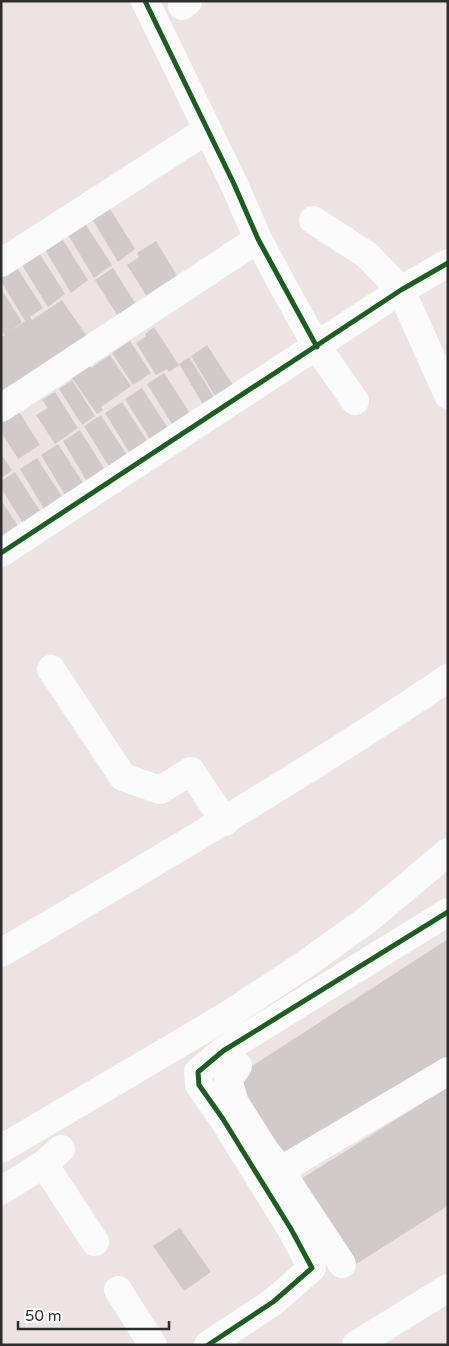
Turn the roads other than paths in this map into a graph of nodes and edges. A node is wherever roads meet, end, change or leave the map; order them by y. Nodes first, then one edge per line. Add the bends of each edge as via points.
1 (145, 1) edge
2 (207, 130) junction
3 (313, 220) dead end
4 (258, 239) junction
5 (1, 263) edge
6 (448, 263) edge
7 (401, 290) junction
8 (317, 346) junction
9 (448, 395) edge
10 (355, 401) dead end
11 (1, 408) edge
12 (1, 553) edge
13 (51, 669) dead end
14 (448, 678) edge
15 (225, 822) junction
16 (448, 852) edge
17 (448, 912) edge
18 (1, 953) edge
19 (238, 1066) dead end
20 (448, 1071) edge
21 (1, 1149) edge
22 (281, 1170) junction
23 (1, 1191) edge
24 (95, 1242) dead end
25 (342, 1264) dead end
26 (448, 1288) edge
27 (118, 1290) dead end
28 (153, 1345) edge
29 (208, 1345) edge
30 (356, 1345) edge

1 - 2 street
2 - 4 street
2 - 5 street
3 - 7 street via 367,255
4 - 8 street
4 - 11 street
6 - 7 street
7 - 8 street
7 - 9 street
8 - 10 street
8 - 12 street
13 - 15 street via 122,778 160,790 192,771
14 - 15 street
15 - 18 street
16 - 21 street via 367,920 304,965 228,1015
17 - 29 street via 223,1051 198,1072 199,1084 286,1220 312,1268 273,1302
19 - 22 street via 228,1080 235,1103
20 - 22 street
22 - 25 street
23 - 24 street via 53,1157
26 - 30 street
27 - 28 street

